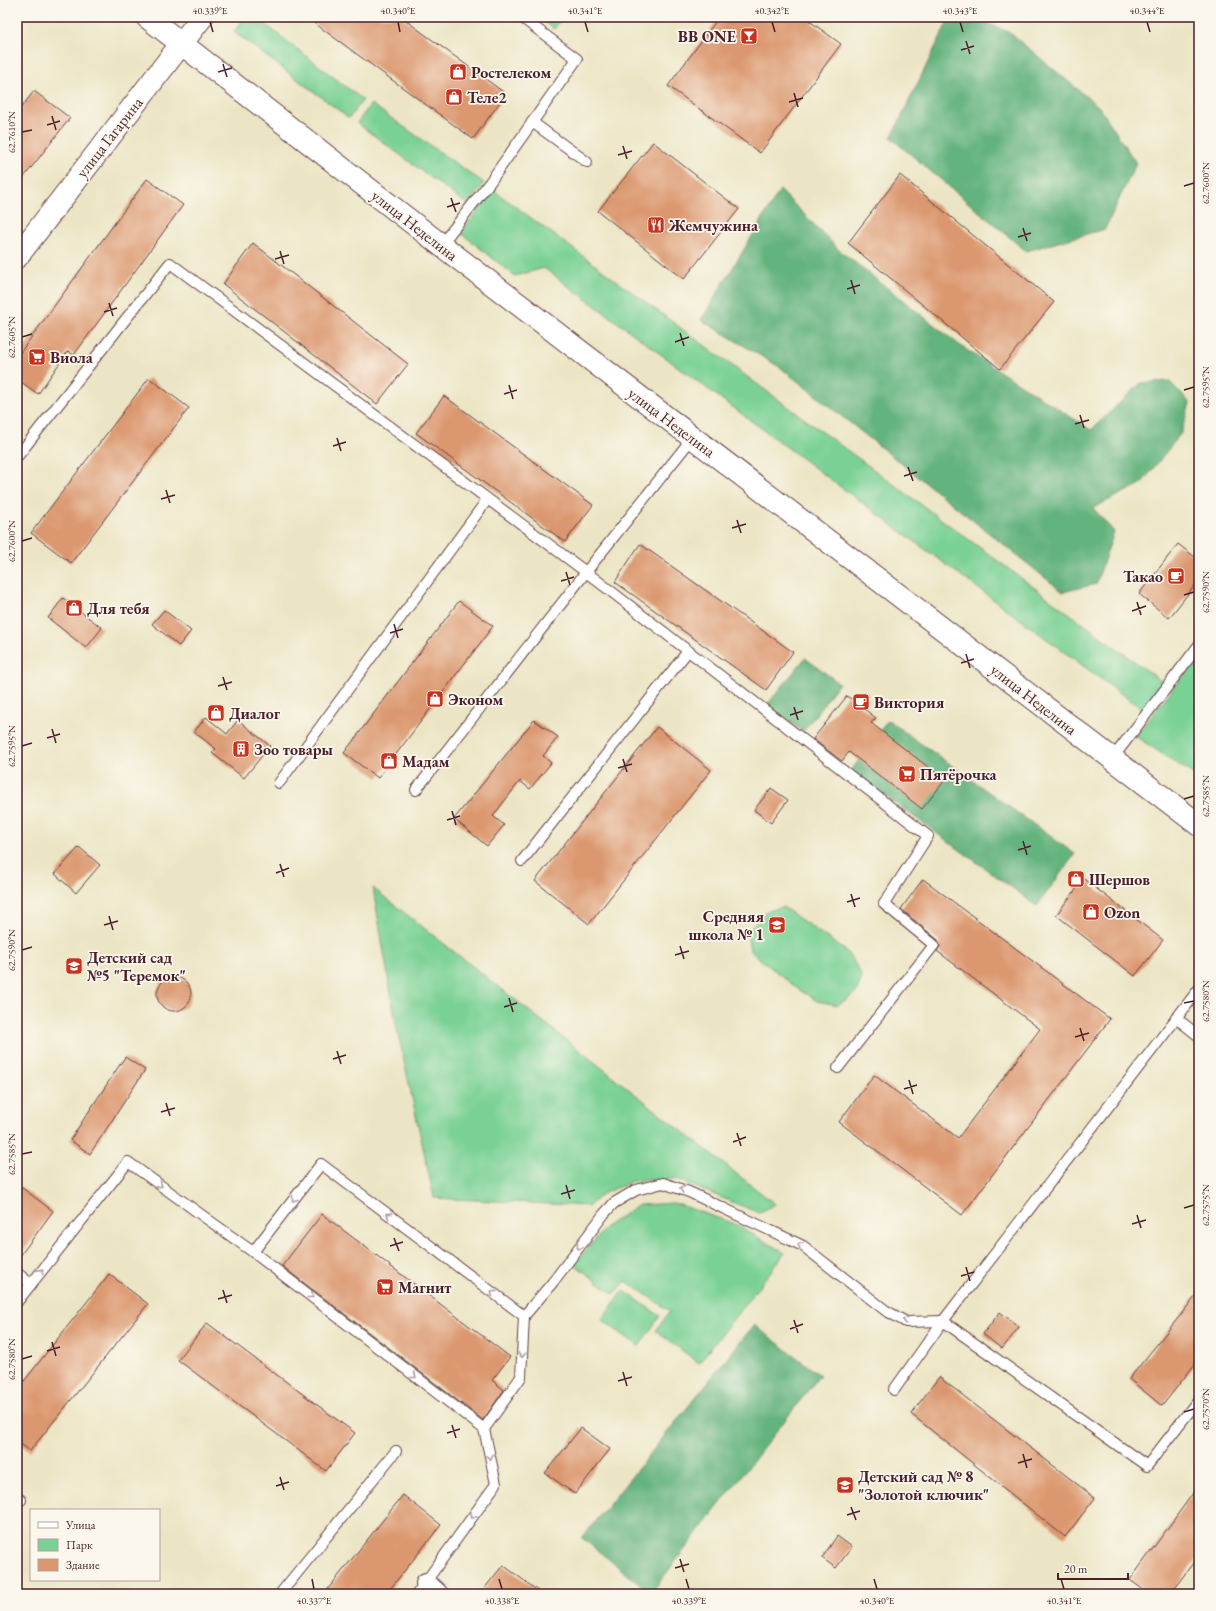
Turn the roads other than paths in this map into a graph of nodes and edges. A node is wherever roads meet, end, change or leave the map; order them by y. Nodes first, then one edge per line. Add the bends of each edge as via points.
1 (148, 17) edge
2 (202, 17) edge
3 (521, 17) edge
4 (181, 44) junction
5 (532, 122) junction
6 (587, 162) dead end
7 (441, 245) junction
8 (17, 257) edge
9 (693, 437) junction
10 (17, 440) edge
11 (26, 446) junction
12 (17, 457) edge
13 (487, 500) junction
14 (586, 572) junction
15 (1199, 645) edge
16 (688, 651) junction
17 (1112, 759) junction
18 (278, 782) dead end
19 (416, 790) dead end
20 (1199, 824) edge
21 (522, 860) dead end
22 (1199, 989) edge
23 (1176, 1018) junction
24 (1199, 1036) edge
25 (838, 1068) dead end
26 (253, 1252) junction
27 (17, 1273) edge
28 (32, 1284) junction
29 (17, 1302) edge
30 (524, 1316) junction
31 (944, 1321) junction
32 (894, 1390) dead end
33 (1199, 1399) edge
34 (484, 1429) junction
35 (396, 1450) dead end
36 (427, 1590) edge
37 (280, 1594) edge

1 - 4 street, улица Неделина
2 - 4 street, улица Гагарина
3 - 5 lane via 577,59
4 - 7 street, улица Неделина
4 - 8 street, улица Гагарина
5 - 6 lane
5 - 7 lane
7 - 9 street, улица Неделина
9 - 14 lane
9 - 17 street, улица Неделина
10 - 11 lane
11 - 12 lane
11 - 13 lane via 170,263
13 - 14 lane
13 - 18 lane
14 - 16 lane
14 - 19 lane
15 - 17 lane
16 - 21 lane
16 - 25 lane via 928,836 884,904 934,945
17 - 20 street, улица Неделина
22 - 23 lane
23 - 24 lane
23 - 31 lane
28 -> 26 lane via 128,1162
30 -> 26 lane via 321,1164
26 -> 34 lane
27 - 28 lane
28 - 29 lane
31 -> 30 lane via 906,1322 885,1310 803,1246 689,1192 663,1183 636,1190 614,1203
30 -> 34 lane via 521,1377
31 - 32 lane
31 - 33 lane via 1147,1466
34 -> 36 lane via 496,1484
35 - 37 lane

